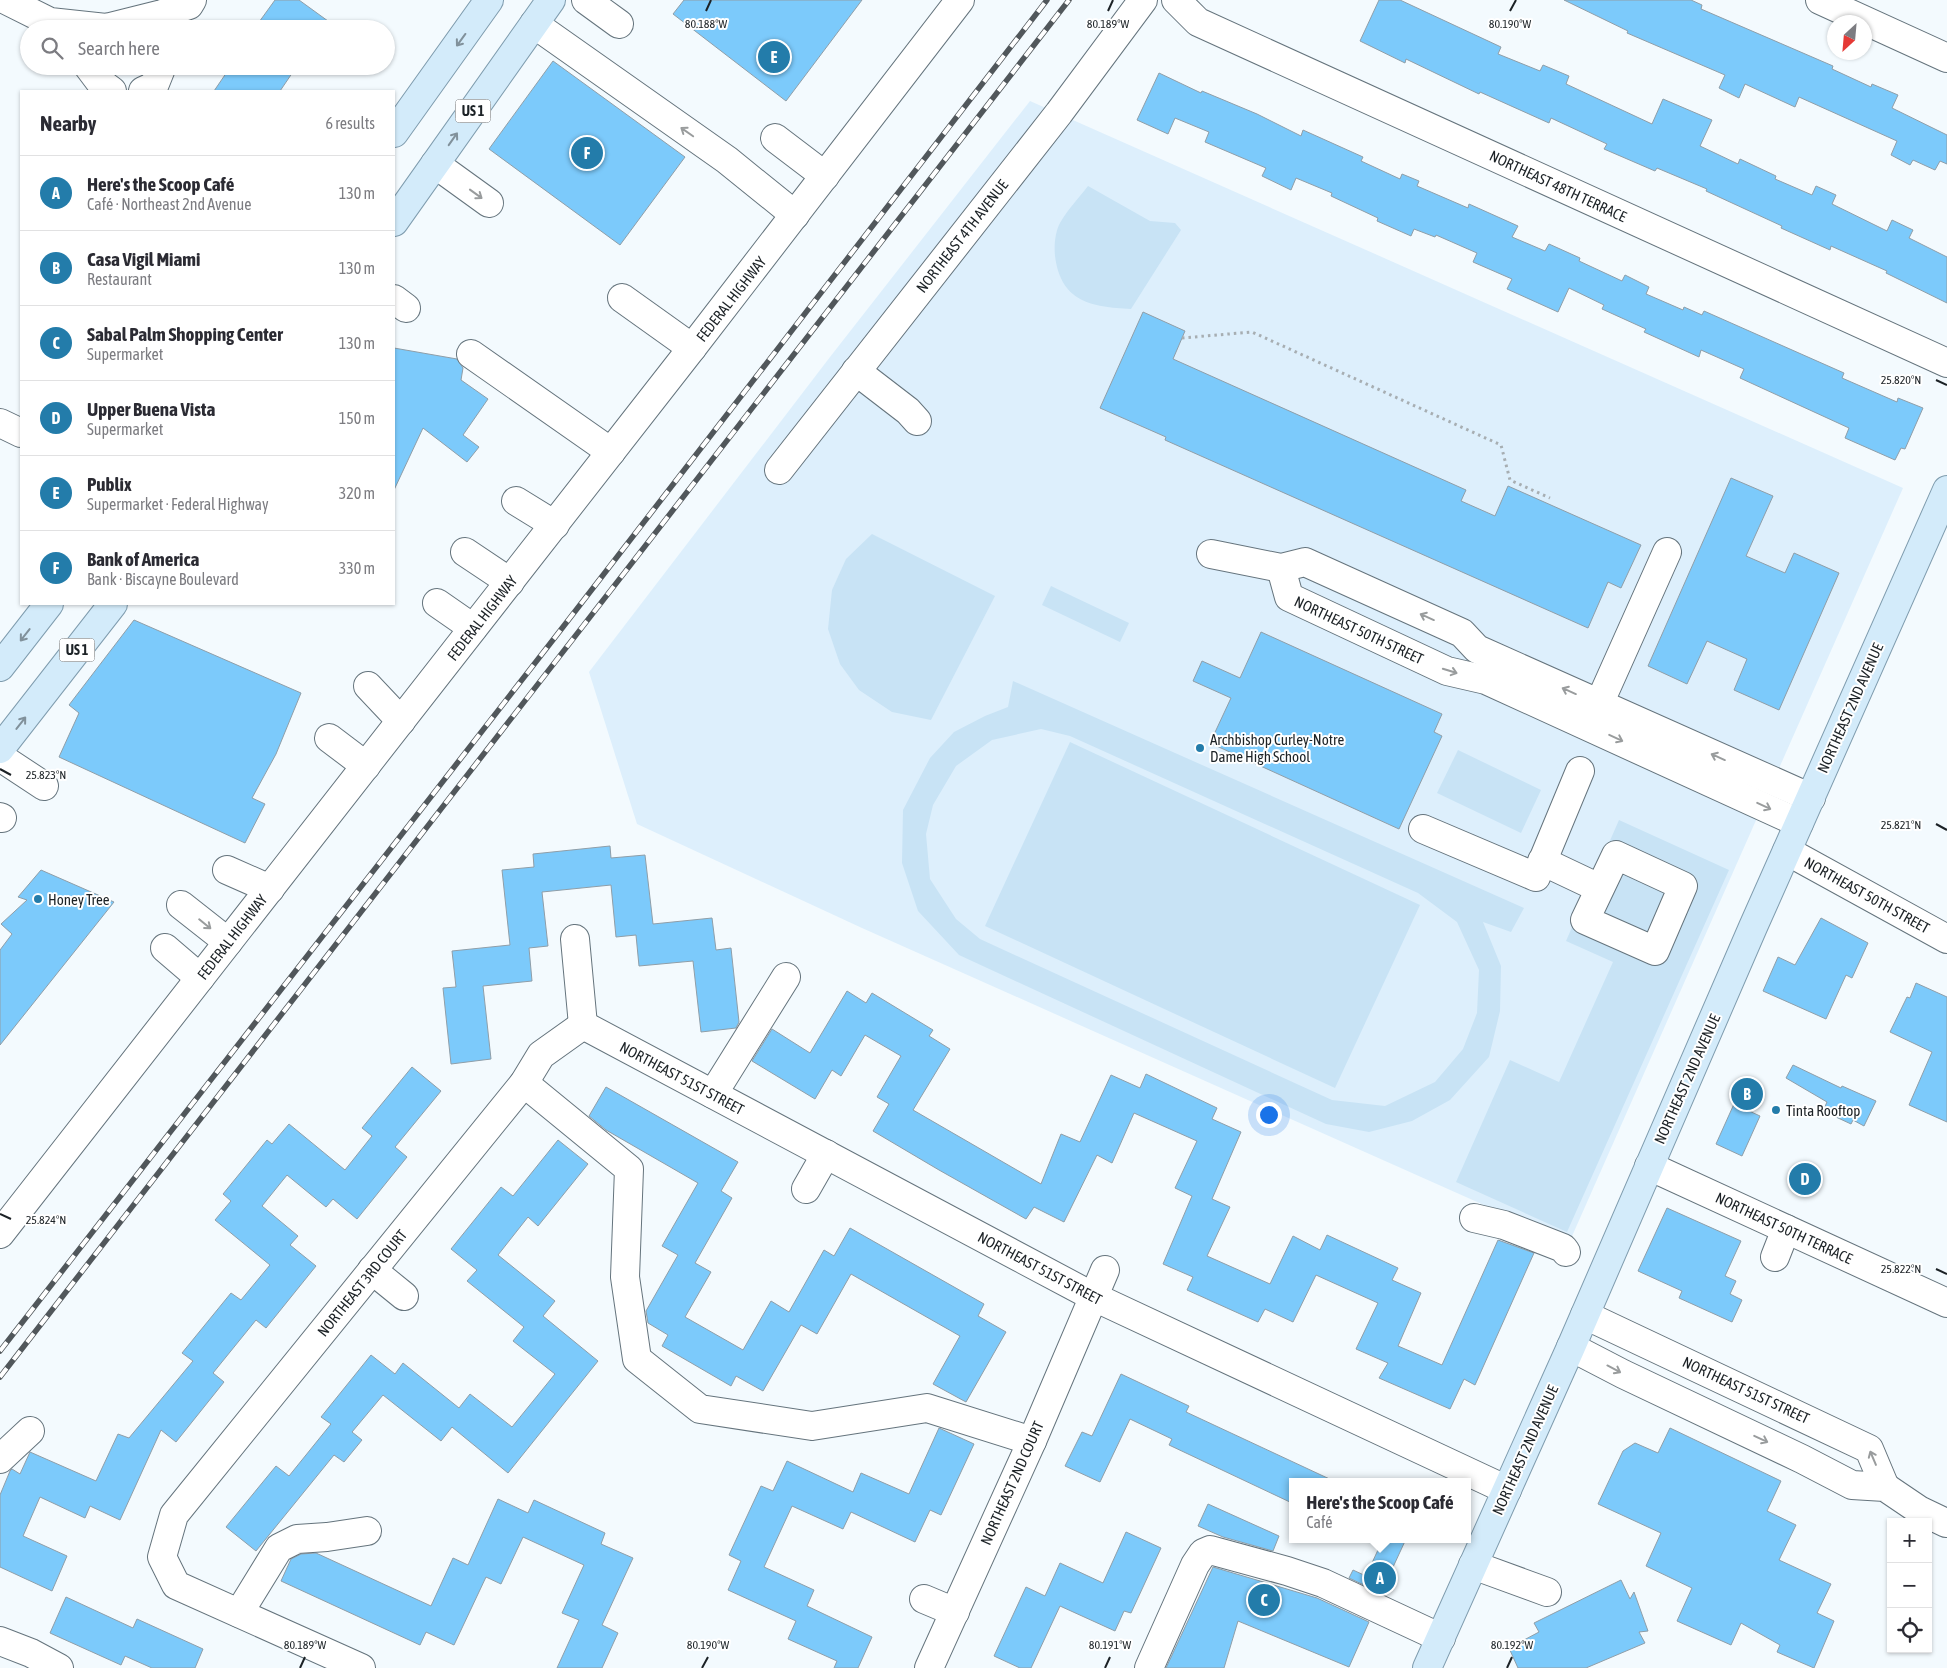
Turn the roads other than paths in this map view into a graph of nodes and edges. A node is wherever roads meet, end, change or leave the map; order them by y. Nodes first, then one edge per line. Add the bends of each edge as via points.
1 (6, 0) edge
2 (489, 0) edge
3 (551, 0) edge
4 (586, 0) edge
5 (960, 0) edge
6 (1143, 0) edge
7 (1176, 0) edge
8 (1820, 0) edge
9 (186, 11) edge
10 (44, 20) edge
11 (141, 20) edge
12 (534, 24) junction
13 (619, 24) dead end
14 (1947, 58) edge
15 (95, 75) edge
16 (158, 75) edge
17 (111, 90) edge
18 (146, 90) edge
19 (395, 132) edge
20 (775, 138) dead end
21 (435, 164) junction
22 (825, 176) junction
23 (490, 203) dead end
24 (795, 215) junction
25 (395, 221) edge
26 (622, 298) dead end
27 (692, 348) junction
28 (472, 354) dead end
29 (1947, 364) edge
30 (856, 371) junction
31 (0, 412) edge
32 (20, 421) edge
33 (916, 421) dead end
34 (0, 423) edge
35 (20, 433) edge
36 (611, 452) junction
37 (779, 470) dead end
38 (516, 500) dead end
39 (1944, 507) edge
40 (555, 524) junction
41 (465, 552) dead end
42 (1667, 552) dead end
43 (1211, 554) dead end
44 (1281, 568) junction
45 (510, 582) junction
46 (437, 603) dead end
47 (48, 605) edge
48 (112, 605) edge
49 (473, 628) junction
50 (0, 667) edge
51 (368, 686) dead end
52 (1594, 715) junction
53 (401, 721) junction
54 (329, 738) dead end
55 (0, 749) edge
56 (0, 757) edge
57 (366, 766) junction
58 (1580, 772) dead end
59 (44, 786) dead end
60 (1811, 798) junction
61 (1799, 823) junction
62 (1423, 829) dead end
63 (1787, 851) junction
64 (1542, 861) junction
65 (227, 870) dead end
66 (1599, 888) dead end
67 (270, 889) junction
68 (182, 905) dead end
69 (575, 939) dead end
70 (1947, 939) edge
71 (228, 942) junction
72 (165, 948) dead end
73 (786, 977) dead end
74 (200, 978) junction
75 (583, 1025) junction
76 (524, 1083) junction
77 (713, 1094) junction
78 (826, 1154) junction
79 (1649, 1166) junction
80 (806, 1189) dead end
81 (1474, 1218) dead end
82 (1786, 1229) junction
83 (0, 1234) edge
84 (1566, 1252) dead end
85 (1775, 1257) dead end
86 (372, 1270) junction
87 (1105, 1270) dead end
88 (404, 1296) dead end
89 (1092, 1296) junction
90 (1947, 1304) edge
91 (1585, 1315) junction
92 (1571, 1346) junction
93 (1819, 1424) junction
94 (30, 1431) dead end
95 (1032, 1441) junction
96 (0, 1459) edge
97 (1802, 1459) junction
98 (1885, 1487) junction
99 (1507, 1490) junction
100 (1946, 1523) edge
101 (367, 1531) dead end
102 (1473, 1565) junction
103 (1548, 1592) dead end
104 (924, 1598) dead end
105 (954, 1612) junction
106 (238, 1613) junction
107 (1441, 1638) junction
108 (0, 1641) edge
109 (59, 1668) edge
110 (361, 1668) edge
111 (929, 1668) edge
112 (1149, 1668) edge
113 (1428, 1668) edge

1 - 10 street
2 -> 19 main road
3 - 12 main road, US 1
4 - 13 street
5 - 22 street, FEDERAL HIGHWAY
6 - 30 street, NORTHEAST 4TH AVENUE via 1059,113
7 - 29 street, NORTHEAST 48TH TERRACE via 1198,22
8 - 14 street
9 - 11 street
21 -> 12 main road, US 1
24 -> 12 street via 727,160
15 - 17 street
16 - 18 street via 154,86
20 - 22 street
21 -> 23 street
21 - 25 main road, US 1
22 - 24 street, FEDERAL HIGHWAY
24 - 27 street, FEDERAL HIGHWAY
26 - 27 street
27 - 36 street, FEDERAL HIGHWAY
28 - 36 street
30 - 33 street via 908,411
30 - 37 street, NORTHEAST 4TH AVENUE
31 - 32 street
34 - 35 street
36 - 40 street, FEDERAL HIGHWAY
38 - 40 street
39 - 60 main road, NORTHEAST 2ND AVENUE
40 - 45 street, FEDERAL HIGHWAY
41 - 45 street
42 - 52 street
43 - 44 street
52 -> 44 street, NORTHEAST 50TH STREET via 1477,649 1462,632 1305,562
44 -> 52 street, NORTHEAST 50TH STREET via 1289,596 1447,671 1486,680
45 - 49 street, FEDERAL HIGHWAY
46 - 49 street
47 -> 50 main road
55 -> 48 main road, US 1
49 - 53 street, FEDERAL HIGHWAY
51 - 53 street
60 -> 52 street, NORTHEAST 50TH STREET
52 -> 61 street, NORTHEAST 50TH STREET
53 - 57 street, FEDERAL HIGHWAY
54 - 57 street
56 - 59 street
57 - 67 street, FEDERAL HIGHWAY
58 - 64 street
60 - 61 main road, NORTHEAST 2ND AVENUE
61 - 63 main road, NORTHEAST 2ND AVENUE
62 - 64 street via 1536,876
63 - 70 street, NORTHEAST 50TH STREET
63 - 79 main road, NORTHEAST 2ND AVENUE
64 - 66 street
65 - 67 street
67 - 71 street, FEDERAL HIGHWAY
68 -> 71 street
69 - 75 street
71 - 74 street, FEDERAL HIGHWAY
72 - 74 street
73 - 77 street
74 - 83 street, FEDERAL HIGHWAY
75 - 76 street, NORTHEAST 3RD COURT via 541,1055
75 - 77 street, NORTHEAST 51ST STREET
76 - 86 street, NORTHEAST 3RD COURT
76 - 95 street via 629,1169 625,1277 638,1358 700,1409 812,1426 927,1408
77 - 78 street, NORTHEAST 51ST STREET
78 - 80 street
78 - 89 street, NORTHEAST 51ST STREET
79 - 82 street, NORTHEAST 50TH TERRACE
79 - 91 main road, NORTHEAST 2ND AVENUE
81 - 84 street via 1504,1225
82 - 85 street
82 - 90 street, NORTHEAST 50TH TERRACE
86 - 88 street
86 - 106 street, NORTHEAST 3RD COURT via 174,1515 162,1557 176,1585
87 - 89 street, NORTHEAST 2ND COURT
89 - 95 street, NORTHEAST 2ND COURT
89 - 99 street, NORTHEAST 51ST STREET
91 - 92 main road, NORTHEAST 2ND AVENUE
91 - 93 street, NORTHEAST 51ST STREET
92 -> 97 street
92 - 99 main road, NORTHEAST 2ND AVENUE
93 - 97 street
98 -> 93 street, NORTHEAST 51ST STREET via 1869,1449
94 - 96 street
95 - 105 street, NORTHEAST 2ND COURT
97 - 98 street via 1852,1485
98 - 100 street via 1919,1510
99 - 102 main road, NORTHEAST 2ND AVENUE
101 - 106 street via 297,1539 279,1548
102 - 103 street
102 - 107 main road, NORTHEAST 2ND AVENUE
104 - 105 street
105 - 111 street, NORTHEAST 2ND COURT
106 - 110 street
107 - 112 street via 1322,1583 1210,1550 1203,1553 1195,1565
107 - 113 main road, NORTHEAST 2ND AVENUE
108 - 109 street

